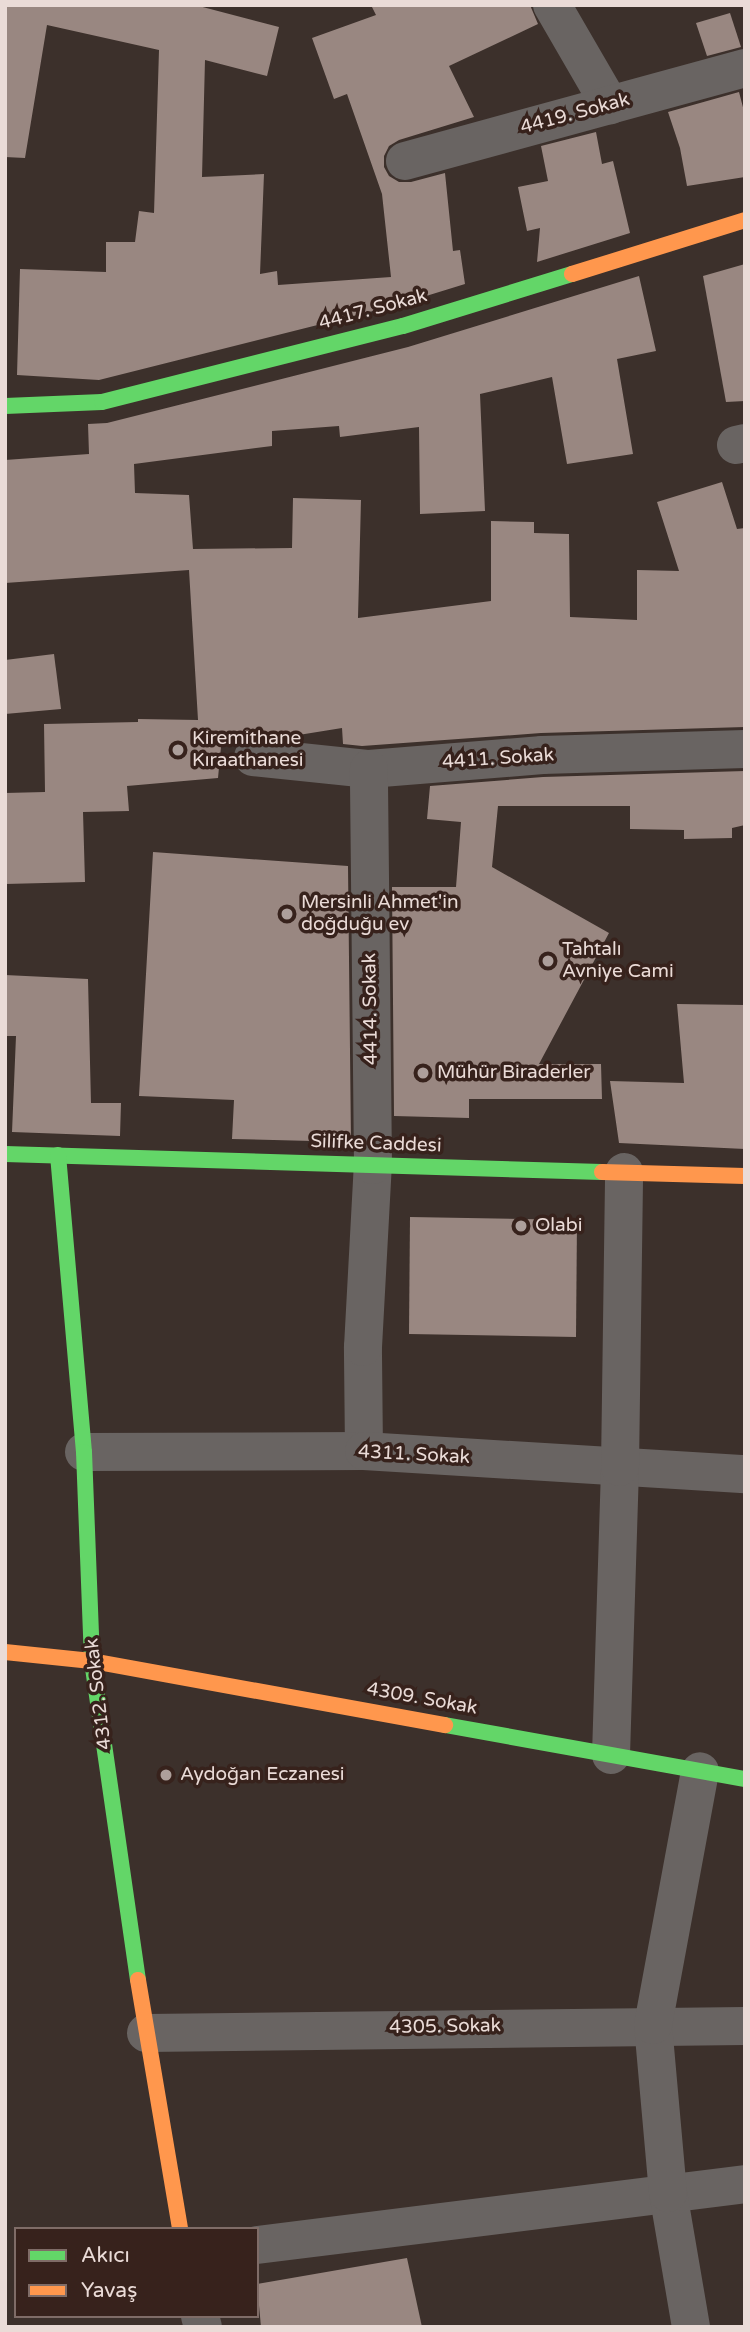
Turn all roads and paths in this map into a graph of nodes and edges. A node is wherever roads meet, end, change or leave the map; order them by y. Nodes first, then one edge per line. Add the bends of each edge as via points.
1 (552, 5) edge
2 (745, 68) edge
3 (610, 105) junction
4 (405, 161) dead end
5 (745, 220) edge
6 (5, 405) edge
7 (745, 749) edge
8 (253, 757) dead end
9 (369, 769) junction
10 (5, 1154) edge
11 (58, 1155) junction
12 (373, 1165) junction
13 (624, 1172) junction
14 (745, 1175) edge
15 (363, 1451) junction
16 (84, 1452) junction
17 (620, 1467) junction
18 (745, 1474) edge
19 (5, 1652) edge
20 (92, 1661) junction
21 (611, 1755) junction
22 (700, 1771) junction
23 (745, 1779) edge
24 (653, 2025) junction
25 (745, 2026) edge
26 (146, 2033) junction
27 (745, 2184) edge
28 (668, 2193) junction
29 (180, 2227) edge
30 (259, 2245) edge
31 (691, 2327) edge

1 - 3 street
2 - 3 street, 4419. Sokak
3 - 4 street, 4419. Sokak
5 - 6 street, 4417. Sokak via 403,326 102,402
7 - 9 street, 4411. Sokak via 542,755
8 - 9 street, 4411. Sokak
9 - 12 street, 4414. Sokak
10 - 11 street, Silifke Caddesi
11 - 12 street, Silifke Caddesi
11 - 16 street, 4312. Sokak
12 - 13 street, Silifke Caddesi
12 - 15 street, 4414. Sokak via 362,1347
13 - 14 street, Silifke Caddesi
13 - 17 street
15 - 16 street, 4311. Sokak
15 - 17 street, 4311. Sokak
16 - 20 street, 4312. Sokak
17 - 18 street, 4311. Sokak
17 - 21 street
19 - 20 street, 4309. Sokak
20 - 21 street, 4309. Sokak
20 - 26 street, 4312. Sokak
21 - 22 street, 4309. Sokak
22 - 23 street, 4309. Sokak
22 - 24 street
24 - 25 street, 4305. Sokak
24 - 26 street, 4305. Sokak
24 - 28 street
26 - 29 street, 4312. Sokak
27 - 28 street
28 - 30 street
28 - 31 street

